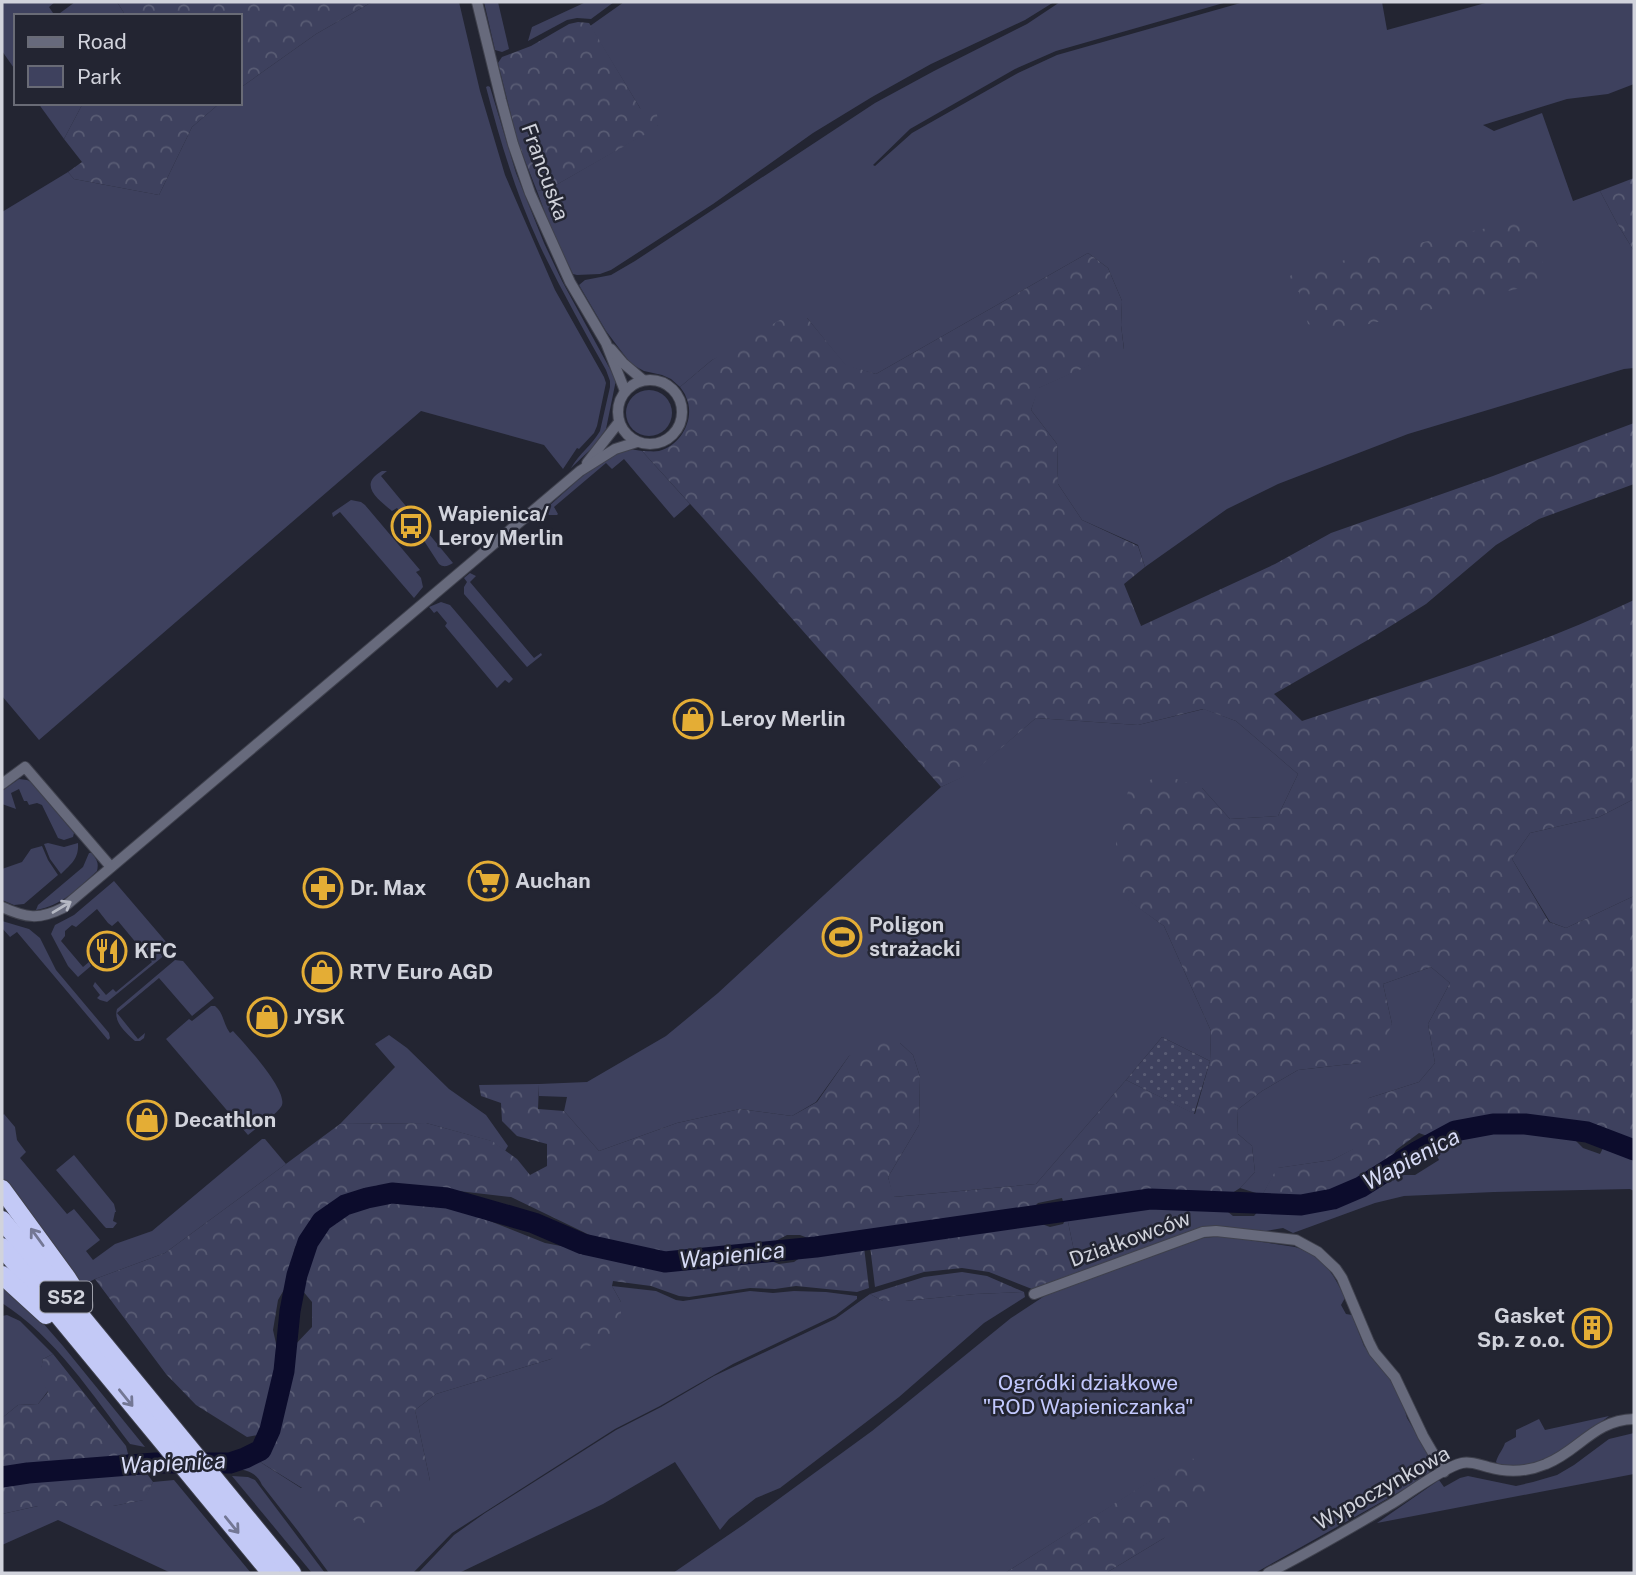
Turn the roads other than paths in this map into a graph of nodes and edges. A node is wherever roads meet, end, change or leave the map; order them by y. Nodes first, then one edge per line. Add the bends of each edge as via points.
1 (477, 2) edge
2 (606, 344) junction
3 (643, 380) junction
4 (625, 391) junction
5 (619, 422) junction
6 (638, 442) junction
7 (580, 471) junction
8 (2, 783) edge
9 (111, 867) junction
10 (2, 907) edge
11 (2, 1189) edge
12 (2, 1220) edge
13 (2, 1247) edge
14 (2, 1275) edge
15 (1034, 1294) dead end
16 (94, 1358) junction
17 (130, 1375) junction
18 (1634, 1419) edge
19 (1444, 1472) junction
20 (271, 1573) edge
21 (292, 1573) edge
22 (1268, 1573) edge

1 - 2 street, Francuska via 530,193 579,299
2 - 3 street, Francuska
2 - 4 street, Francuska
3 - 4 street
3 - 6 street via 673,390 682,410 681,421 668,438 659,443
4 - 5 street
5 - 6 street
5 - 7 street
6 - 7 street via 615,449
7 - 9 street
8 - 9 street via 25,767
10 -> 9 street via 33,917 52,913 75,900
17 -> 11 highway
12 - 17 highway, S52
13 - 16 highway, S52
14 - 16 highway
15 - 19 street, Działkowców via 1203,1232 1296,1240 1318,1252 1342,1278 1374,1352 1395,1377
16 -> 20 highway, S52
17 - 21 highway, S52
18 - 19 street, Wypoczynkowa via 1598,1429 1559,1458 1529,1470 1471,1462
19 - 22 street, Wypoczynkowa

